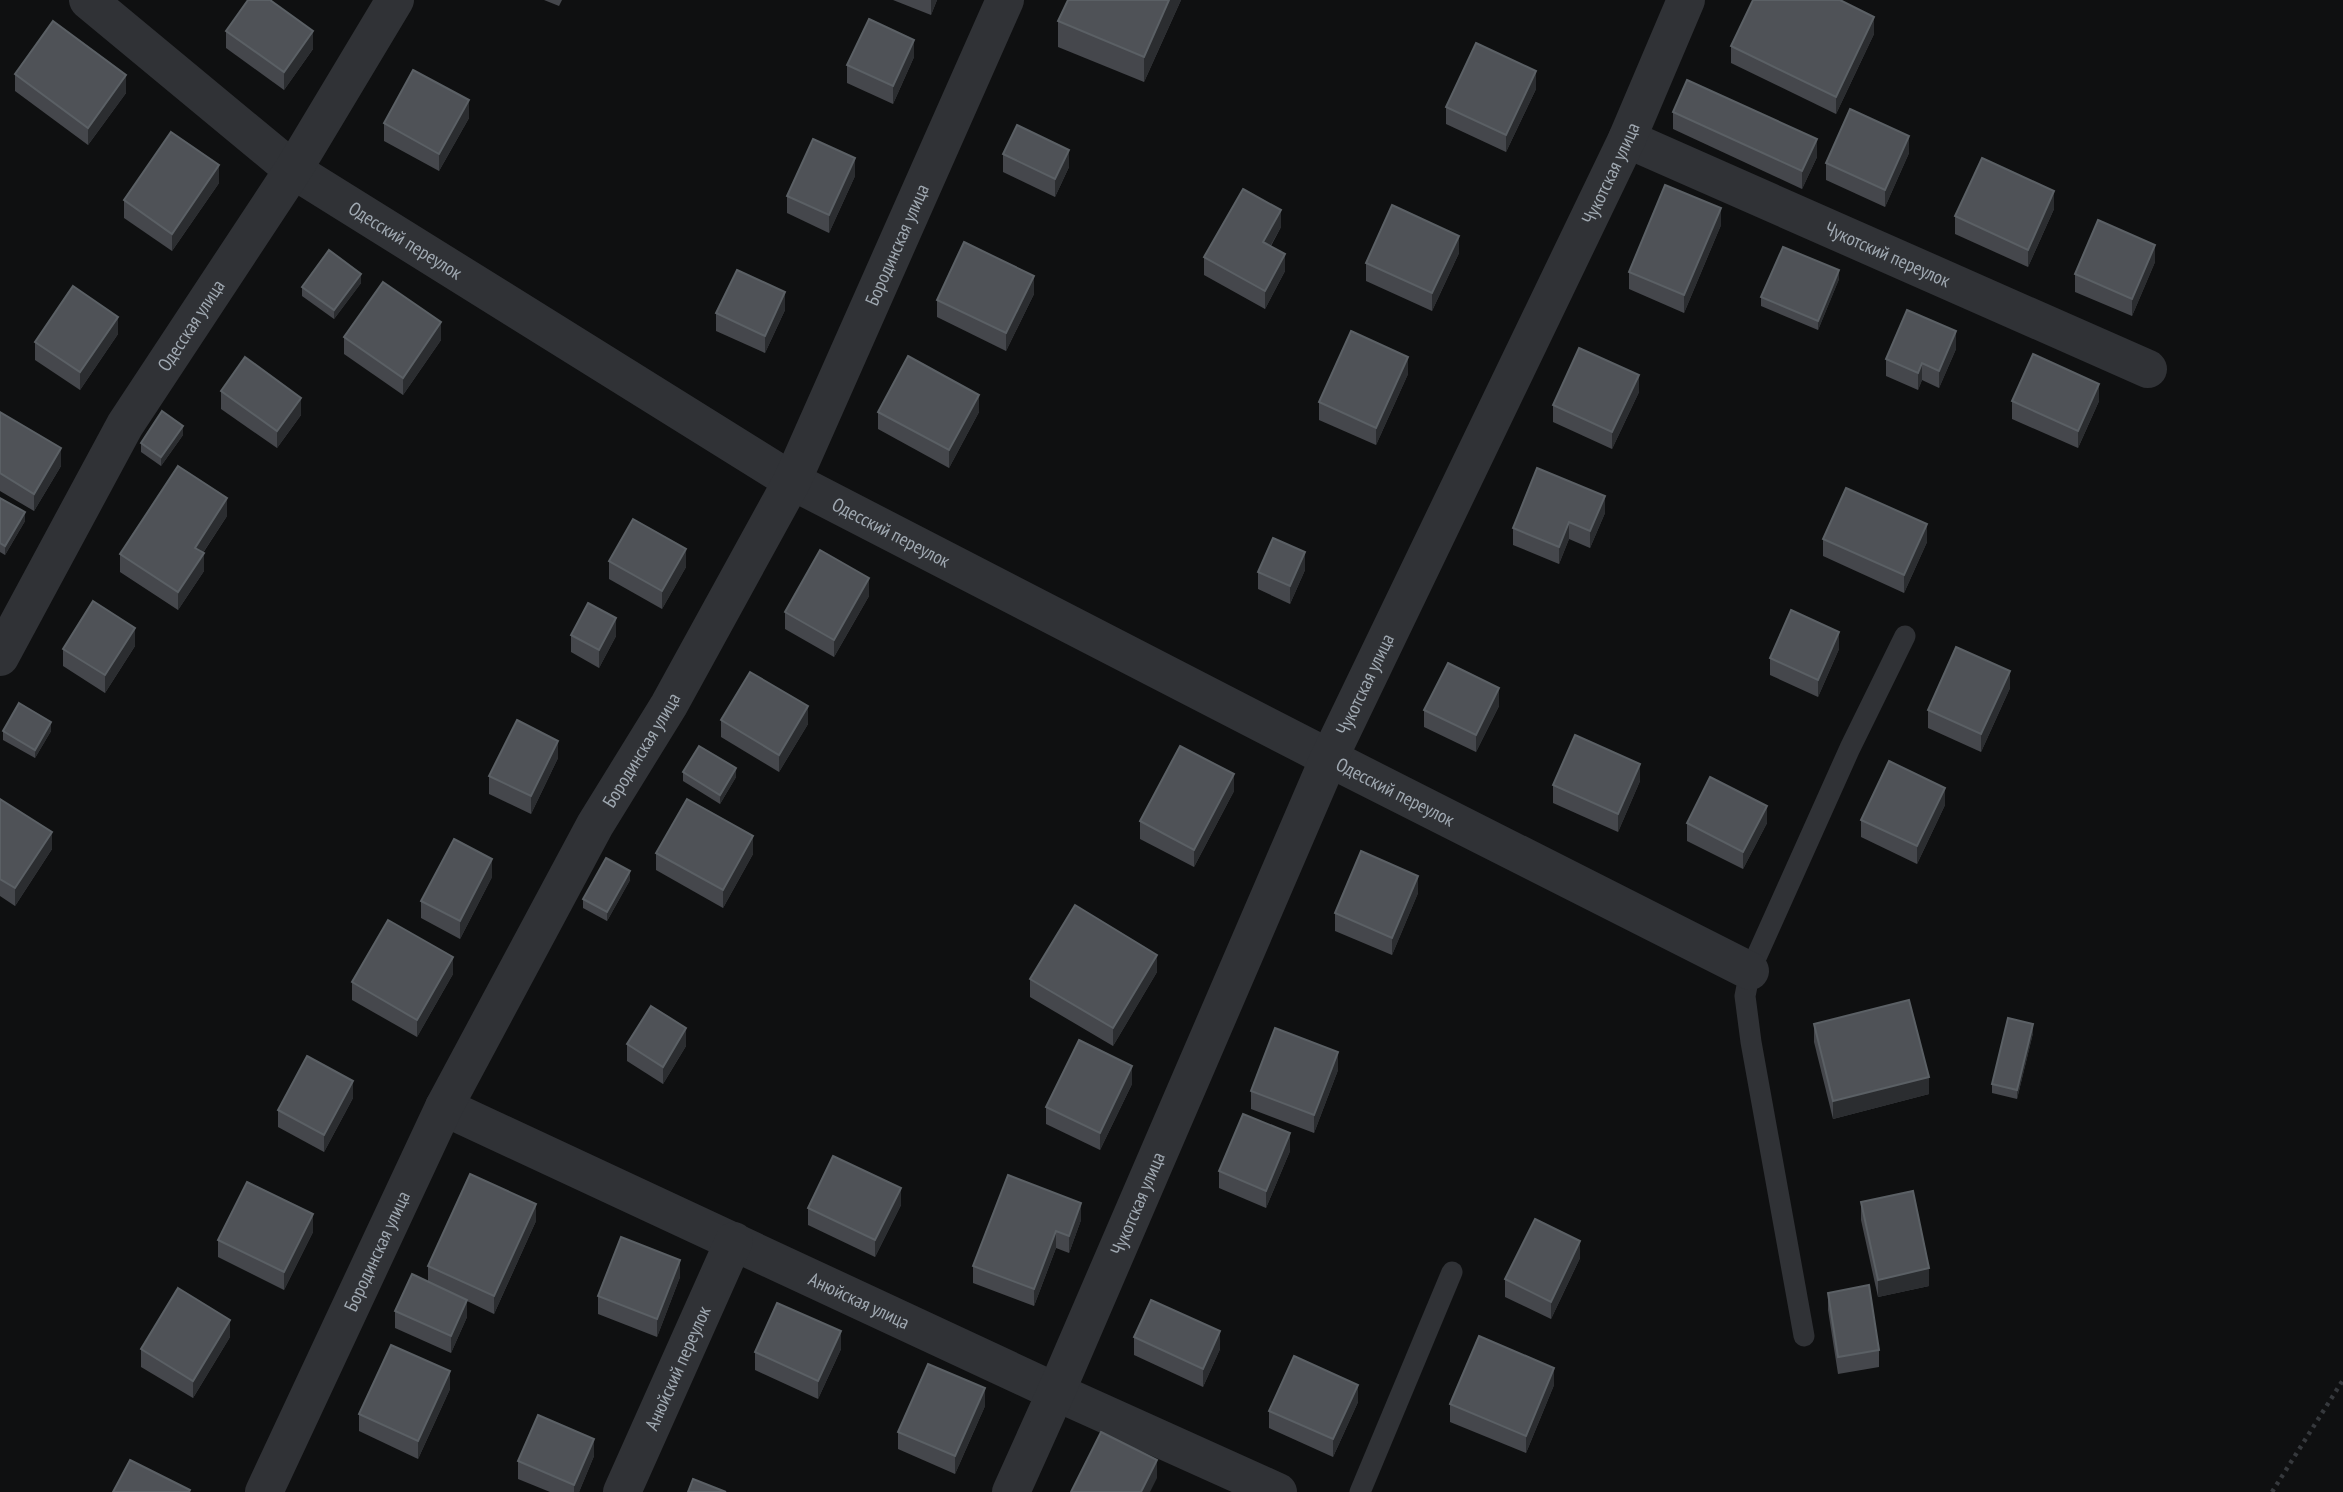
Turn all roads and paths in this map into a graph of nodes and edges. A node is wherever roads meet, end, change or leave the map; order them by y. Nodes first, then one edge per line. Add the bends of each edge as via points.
1 (88, 0) edge
2 (394, 0) edge
3 (1005, 0) edge
4 (1686, 0) edge
5 (1627, 139) junction
6 (293, 170) junction
7 (2148, 369) dead end
8 (792, 481) junction
9 (1905, 636) dead end
10 (0, 657) edge
11 (1329, 758) junction
12 (1750, 971) junction
13 (444, 1107) junction
14 (734, 1241) junction
15 (1452, 1272) dead end
16 (1804, 1336) dead end
17 (2343, 1380) edge
18 (1056, 1392) junction
19 (1229, 1483) edge
20 (264, 1492) edge
21 (622, 1492) edge
22 (1011, 1492) edge
23 (1278, 1492) edge
24 (1360, 1492) edge
25 (2272, 1492) edge

1 - 6 street, Одесский переулок
2 - 6 street, Одесская улица
3 - 8 street, Бородинская улица
4 - 5 street, Чукотская улица
5 - 7 street, Чукотский переулок
5 - 11 street, Чукотская улица
6 - 8 street, Одесский переулок
6 - 10 street, Одесская улица via 125,425
8 - 11 street, Одесский переулок
8 - 13 street, Бородинская улица via 669,705 594,825
9 - 12 lane
11 - 12 street, Одесский переулок
11 - 18 street, Чукотская улица
12 - 16 lane via 1745,996 1751,1042
13 - 14 street, Анюйская улица
13 - 20 street, Бородинская улица
14 - 18 street, Анюйская улица
14 - 21 street, Анюйский переулок
15 - 24 lane
17 - 25 path
18 - 19 street, Анюйская улица
18 - 22 street, Чукотская улица
19 - 23 street, Анюйская улица

